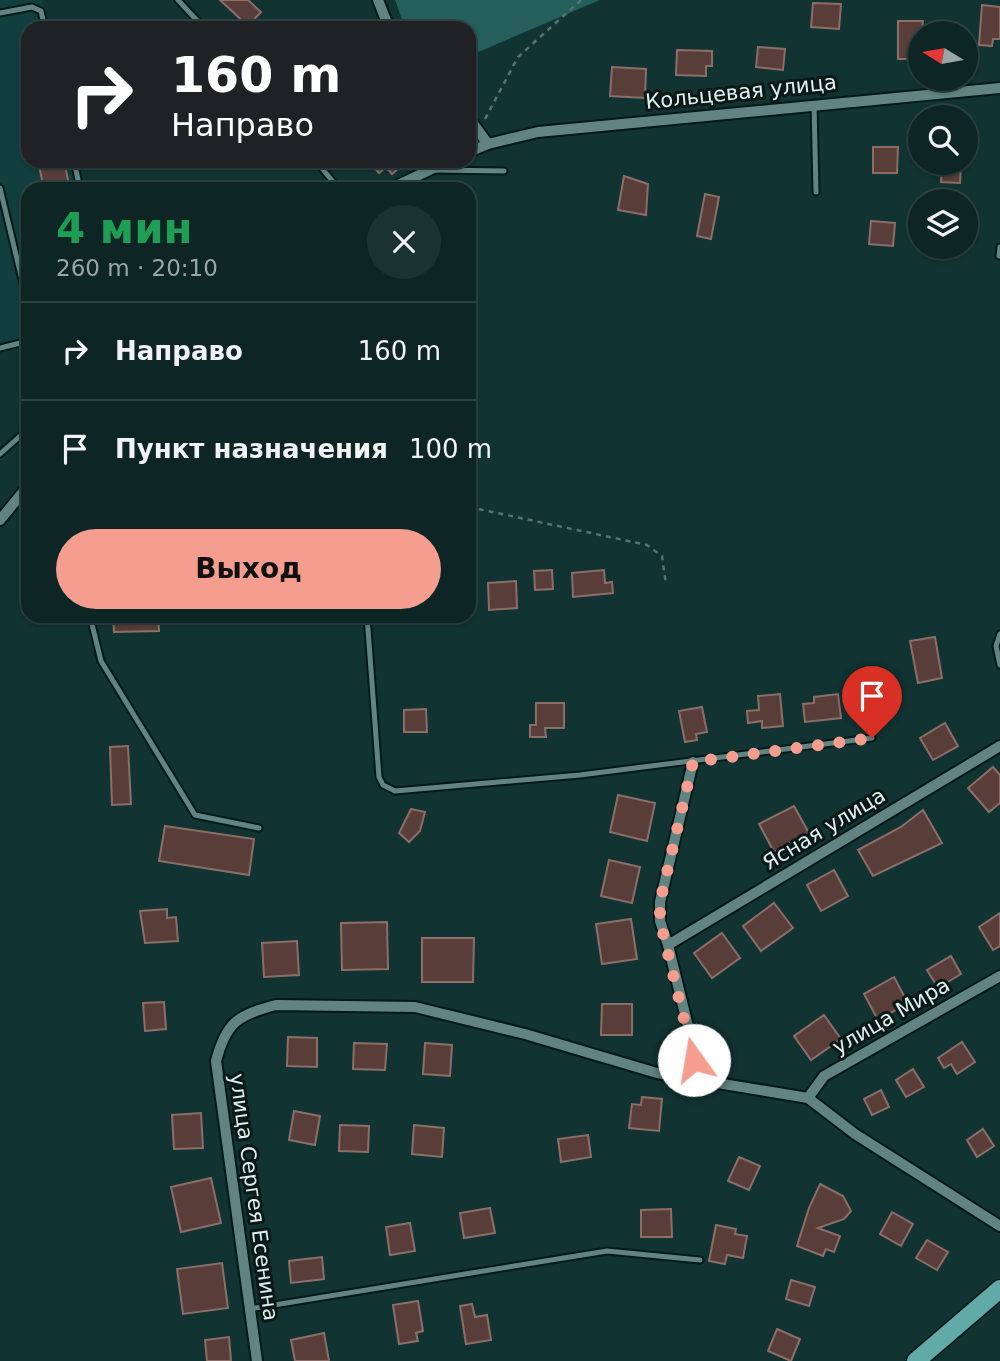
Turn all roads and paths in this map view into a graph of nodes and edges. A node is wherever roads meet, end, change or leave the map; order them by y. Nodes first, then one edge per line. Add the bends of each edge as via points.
1 (178, 0) edge
2 (378, 0) edge
3 (581, 0) edge
4 (0, 13) edge
5 (43, 21) edge
6 (198, 21) edge
7 (386, 21) edge
8 (1000, 88) edge
9 (814, 104) junction
10 (476, 128) edge
11 (479, 132) junction
12 (488, 144) junction
13 (476, 149) edge
14 (322, 168) edge
15 (432, 168) edge
16 (427, 170) junction
17 (504, 172) dead end
18 (333, 182) edge
19 (404, 182) edge
20 (0, 188) edge
21 (816, 192) dead end
22 (1000, 247) edge
23 (999, 256) edge
24 (21, 275) edge
25 (21, 343) edge
26 (0, 348) edge
27 (21, 435) edge
28 (0, 454) edge
29 (21, 494) edge
30 (476, 508) edge
31 (0, 520) edge
32 (666, 585) dead end
33 (92, 623) edge
34 (368, 623) edge
35 (1000, 634) edge
36 (1000, 665) edge
37 (872, 738) dead end
38 (1000, 746) edge
39 (693, 762) junction
40 (259, 828) dead end
41 (668, 946) junction
42 (1000, 976) edge
43 (701, 1079) junction
44 (808, 1098) junction
45 (1000, 1226) edge
46 (700, 1260) dead end
47 (1000, 1289) edge
48 (249, 1309) junction
49 (257, 1361) edge
50 (916, 1361) edge

1 - 6 lane
2 - 7 street
3 - 11 path via 518,57
4 - 5 lane via 33,7 41,11
8 - 9 street, Кольцевая улица
9 - 12 street, Кольцевая улица via 538,132
9 - 21 lane
10 - 11 street
11 - 12 street
12 - 13 street, Кольцевая улица
14 - 18 lane
15 - 16 street
16 - 17 lane
16 - 19 street
20 - 24 lane
22 - 23 lane
25 - 26 lane
27 - 28 lane
29 - 31 street
30 - 32 path via 647,545 662,556
33 - 40 lane via 101,661 195,815
34 - 39 lane via 379,777 387,789 404,793
35 - 36 lane via 996,646
37 - 39 lane
38 - 41 street, Ясная улица
39 - 41 street via 660,902
41 - 43 street
42 - 44 street, улица Мира via 824,1076
43 - 44 street, улица Сергея Есенина
43 - 48 street, улица Сергея Есенина via 657,1073 415,1007 312,1004 253,1010 223,1034 216,1061
44 - 45 street, улица Сергея Есенина via 855,1134
46 - 48 lane via 607,1251
47 - 50 main road
48 - 49 street, улица Сергея Есенина

